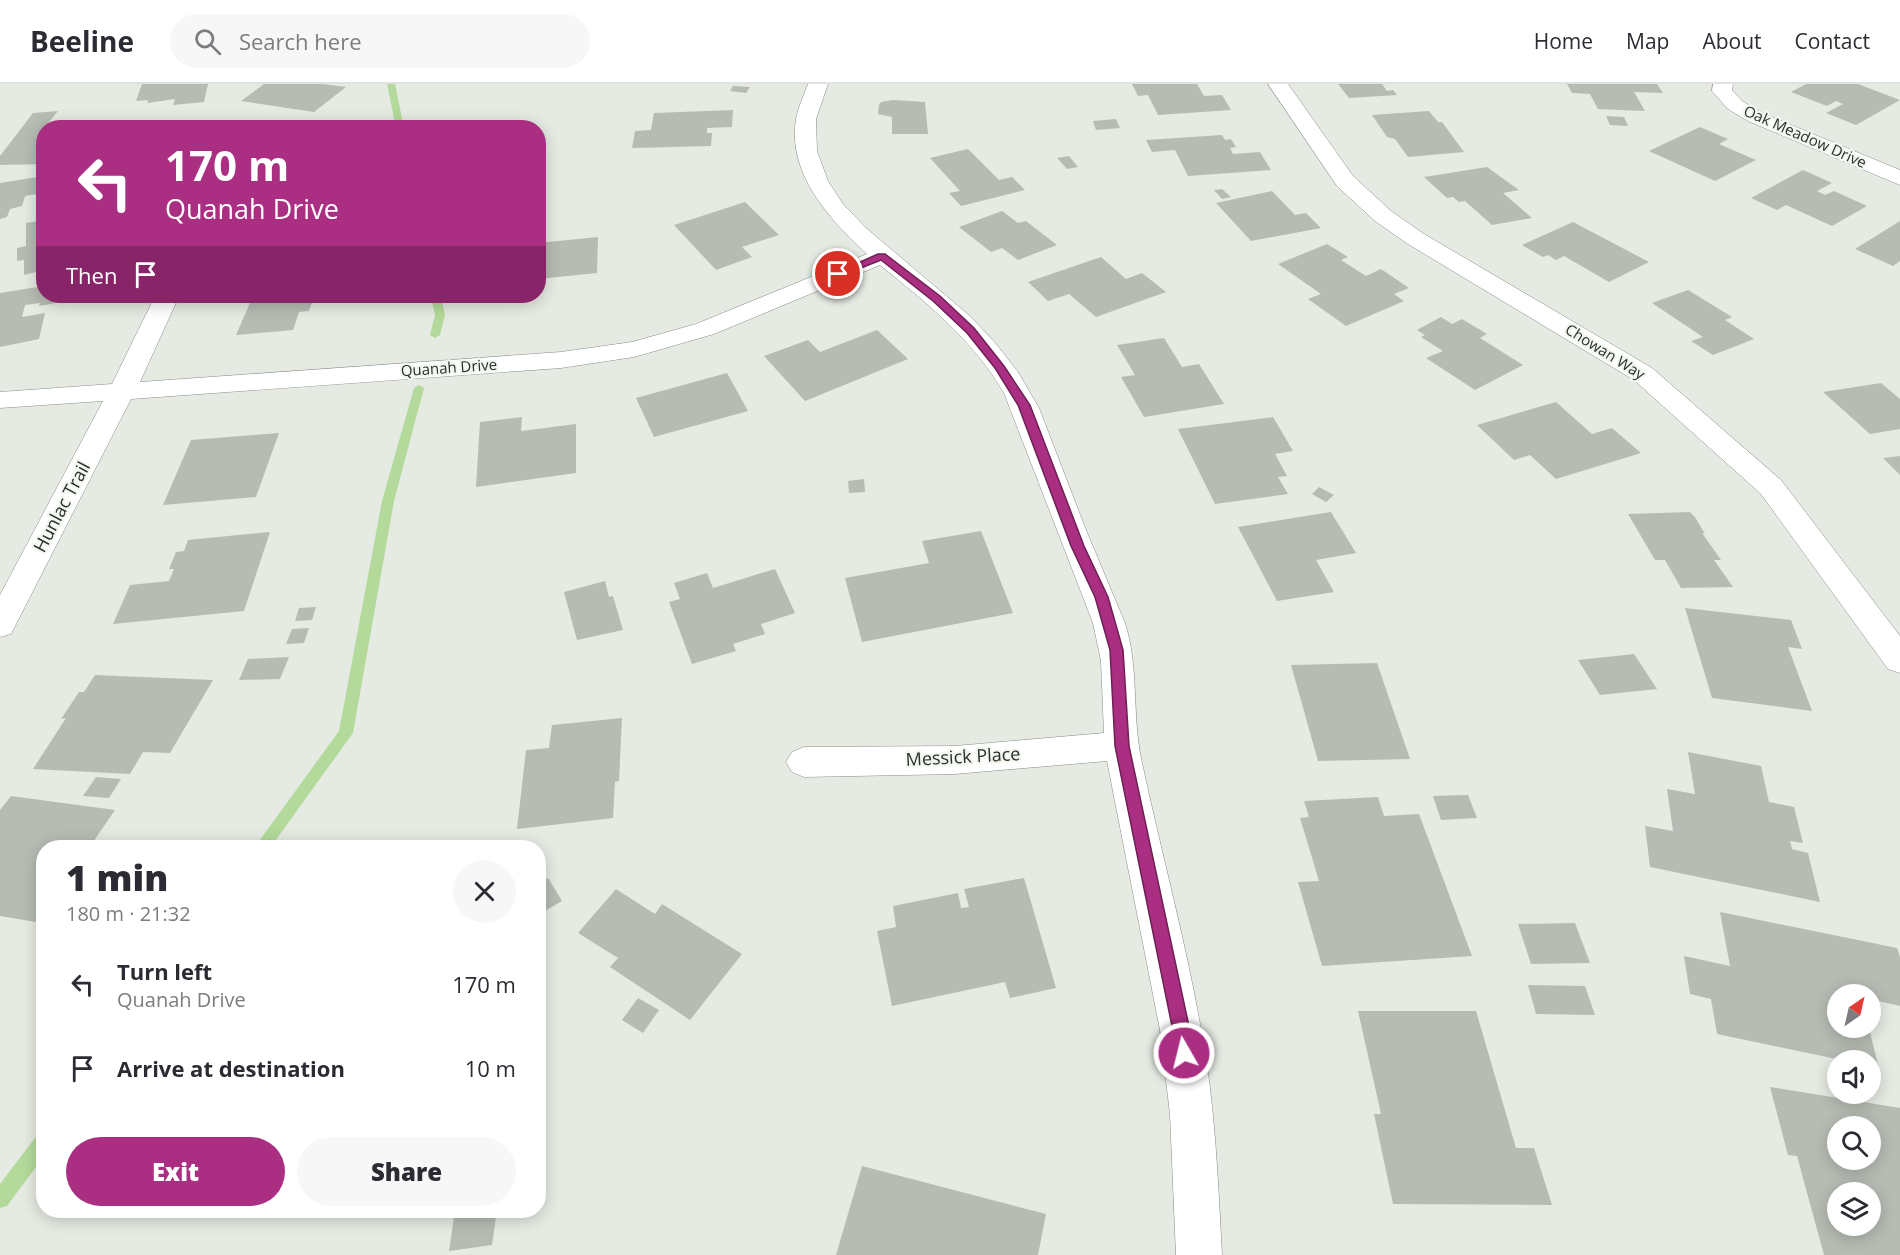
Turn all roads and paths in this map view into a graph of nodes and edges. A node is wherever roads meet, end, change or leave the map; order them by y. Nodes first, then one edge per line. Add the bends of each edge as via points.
1 (818, 84) edge
2 (1278, 84) edge
3 (1723, 84) edge
4 (1900, 178) edge
5 (882, 256) junction
6 (164, 303) edge
7 (123, 390) junction
8 (0, 400) edge
9 (0, 625) edge
10 (1900, 660) edge
11 (1122, 746) junction
12 (804, 762) dead end
13 (1199, 1255) edge

1 - 5 street via 807,117 804,143 810,168 833,207
2 - 10 street, Chowan Way via 1345,181 1383,216 1643,374 1771,487
3 - 4 street, Oak Meadow Drive via 1722,92 1755,117
5 - 7 street, Quanah Drive via 705,328 634,349 561,360
5 - 11 street via 971,330 1024,405 1077,546 1101,597 1116,650
6 - 7 street, Hunlac Trail
7 - 8 street, Quanah Drive
7 - 9 street, Hunlac Trail
11 - 12 street, Messick Place via 956,760
11 - 13 street via 1181,1031 1195,1159

